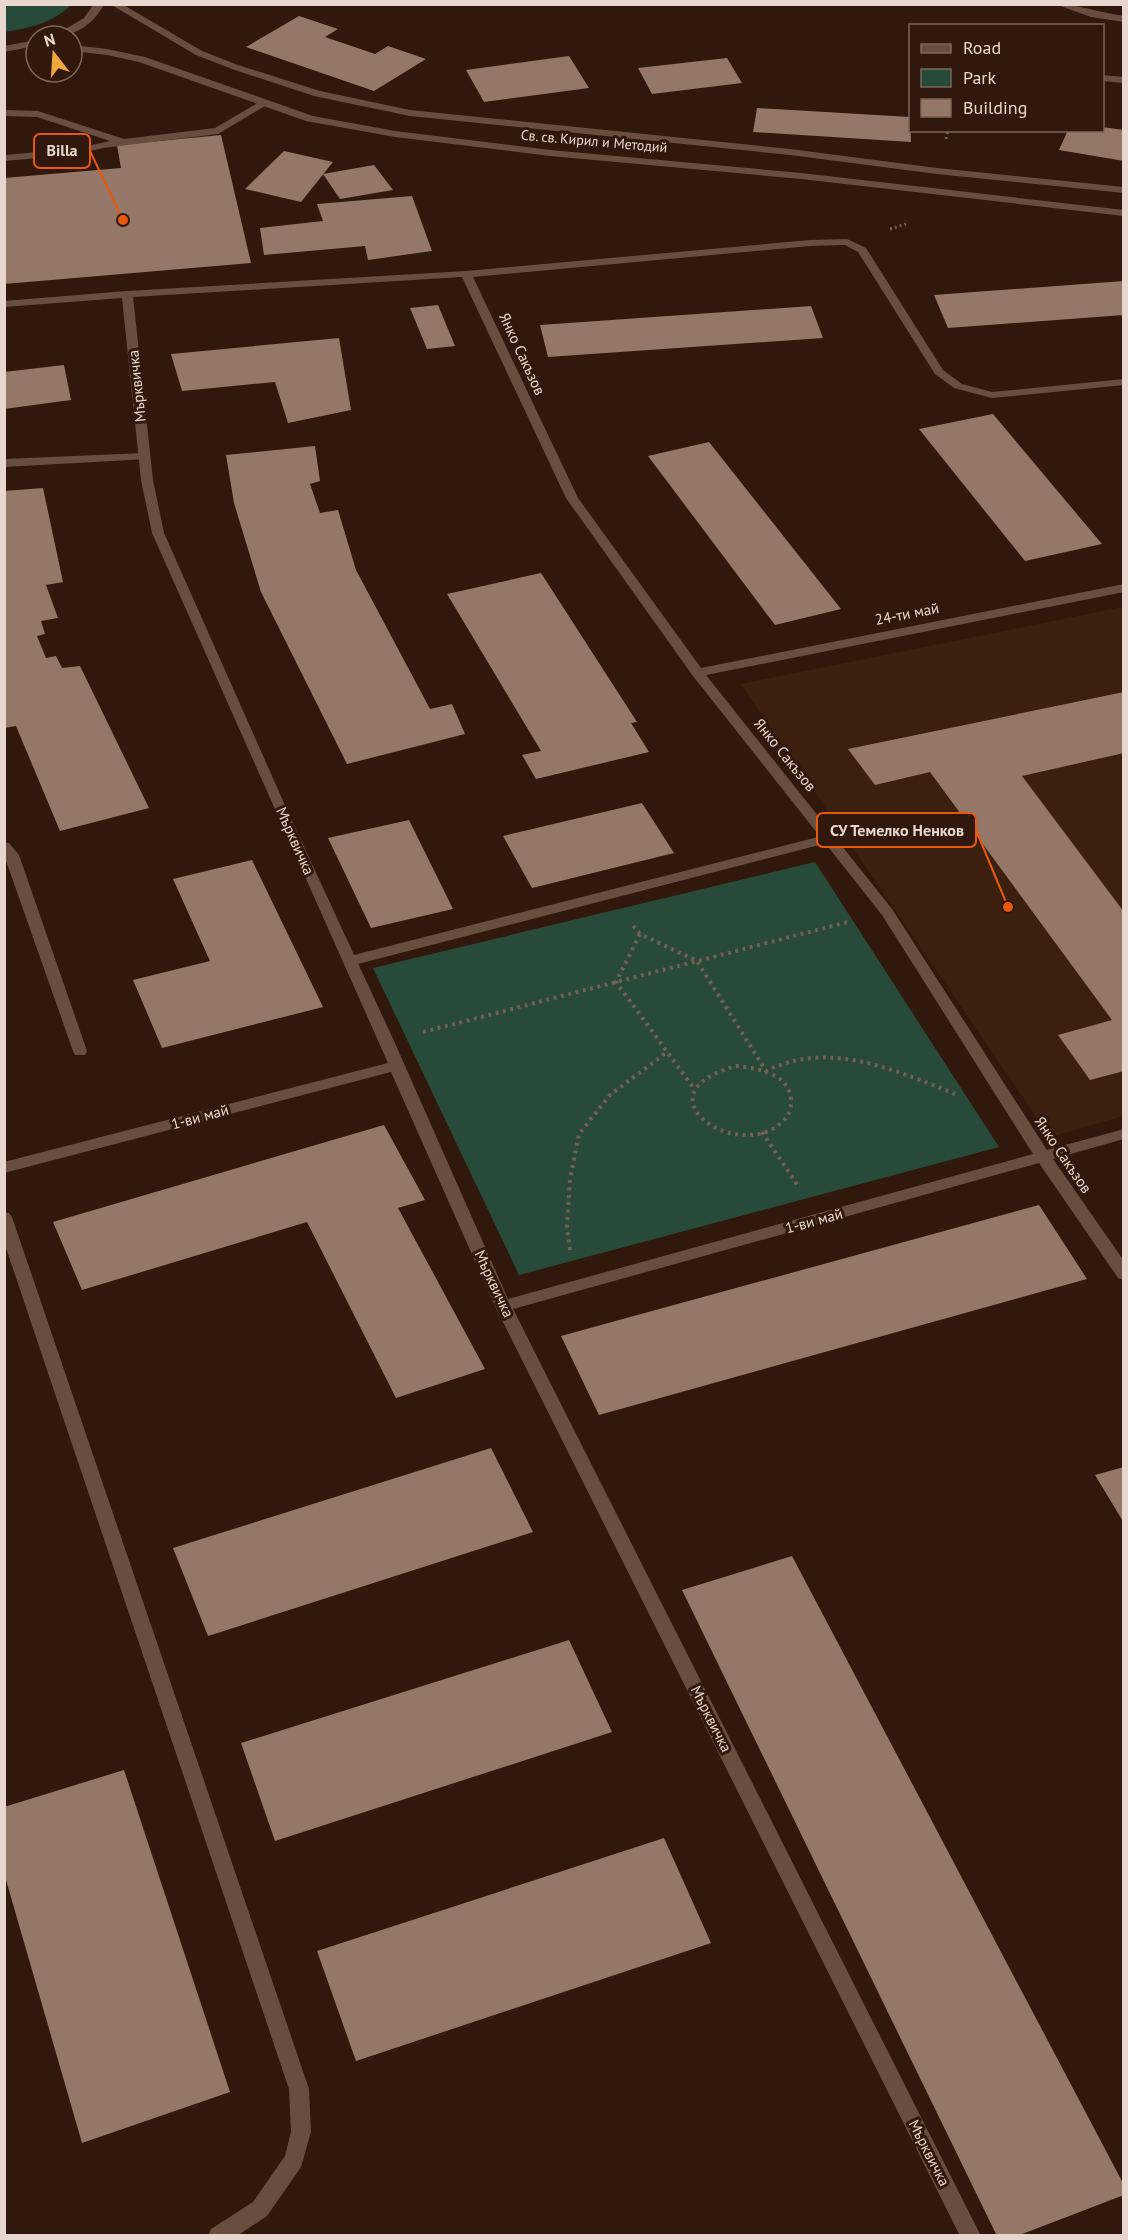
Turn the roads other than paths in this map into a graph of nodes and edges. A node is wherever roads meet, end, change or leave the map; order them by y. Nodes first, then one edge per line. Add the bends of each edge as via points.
1 (99, 4) edge
2 (114, 4) edge
3 (1059, 4) edge
4 (1124, 19) edge
5 (82, 24) edge
6 (24, 47) edge
7 (4, 49) edge
8 (84, 50) edge
9 (1104, 78) edge
10 (1124, 80) edge
11 (265, 103) junction
12 (4, 113) edge
13 (125, 142) junction
14 (4, 158) edge
15 (1124, 190) edge
16 (1124, 213) edge
17 (466, 274) junction
18 (128, 294) junction
19 (4, 304) edge
20 (1124, 382) edge
21 (145, 457) junction
22 (4, 463) edge
23 (1124, 588) edge
24 (698, 673) junction
25 (830, 838) junction
26 (4, 846) edge
27 (350, 961) junction
28 (80, 1051) dead end
29 (396, 1066) junction
30 (1124, 1134) edge
31 (1044, 1158) junction
32 (4, 1168) edge
33 (4, 1217) edge
34 (1124, 1274) edge
35 (503, 1306) junction
36 (218, 2235) edge
37 (971, 2235) edge

1 - 5 street
2 - 15 street, Св. св. Кирил и Методий via 199,53 235,67 298,88 400,111
3 - 4 street
6 - 7 street
8 - 11 street, Св. св. Кирил и Методий via 157,65
9 - 10 street
11 - 13 street via 218,131
11 - 16 street, Св. св. Кирил и Методий via 343,126 413,136
12 - 13 street via 38,114
13 - 14 street via 74,152
17 - 18 street
17 - 20 street via 847,242 862,250 939,372 958,386 993,394
17 - 24 street, Янко Сакъзов via 572,498
18 - 19 street
18 - 21 street, Мърквичка
21 - 22 street
21 - 27 street, Мърквичка via 158,533
23 - 24 street, 24-ти май
24 - 25 street, Янко Сакъзов
25 - 27 street
25 - 31 street, Янко Сакъзов via 886,912
26 - 28 street via 12,855
27 - 29 street, Мърквичка
29 - 32 street, 1-ви май
29 - 35 street, Мърквичка
30 - 31 street, 1-ви май
31 - 34 street, Янко Сакъзов
31 - 35 street, 1-ви май
33 - 36 street via 299,2090 301,2132 294,2160 260,2210
35 - 37 street, Мърквичка

